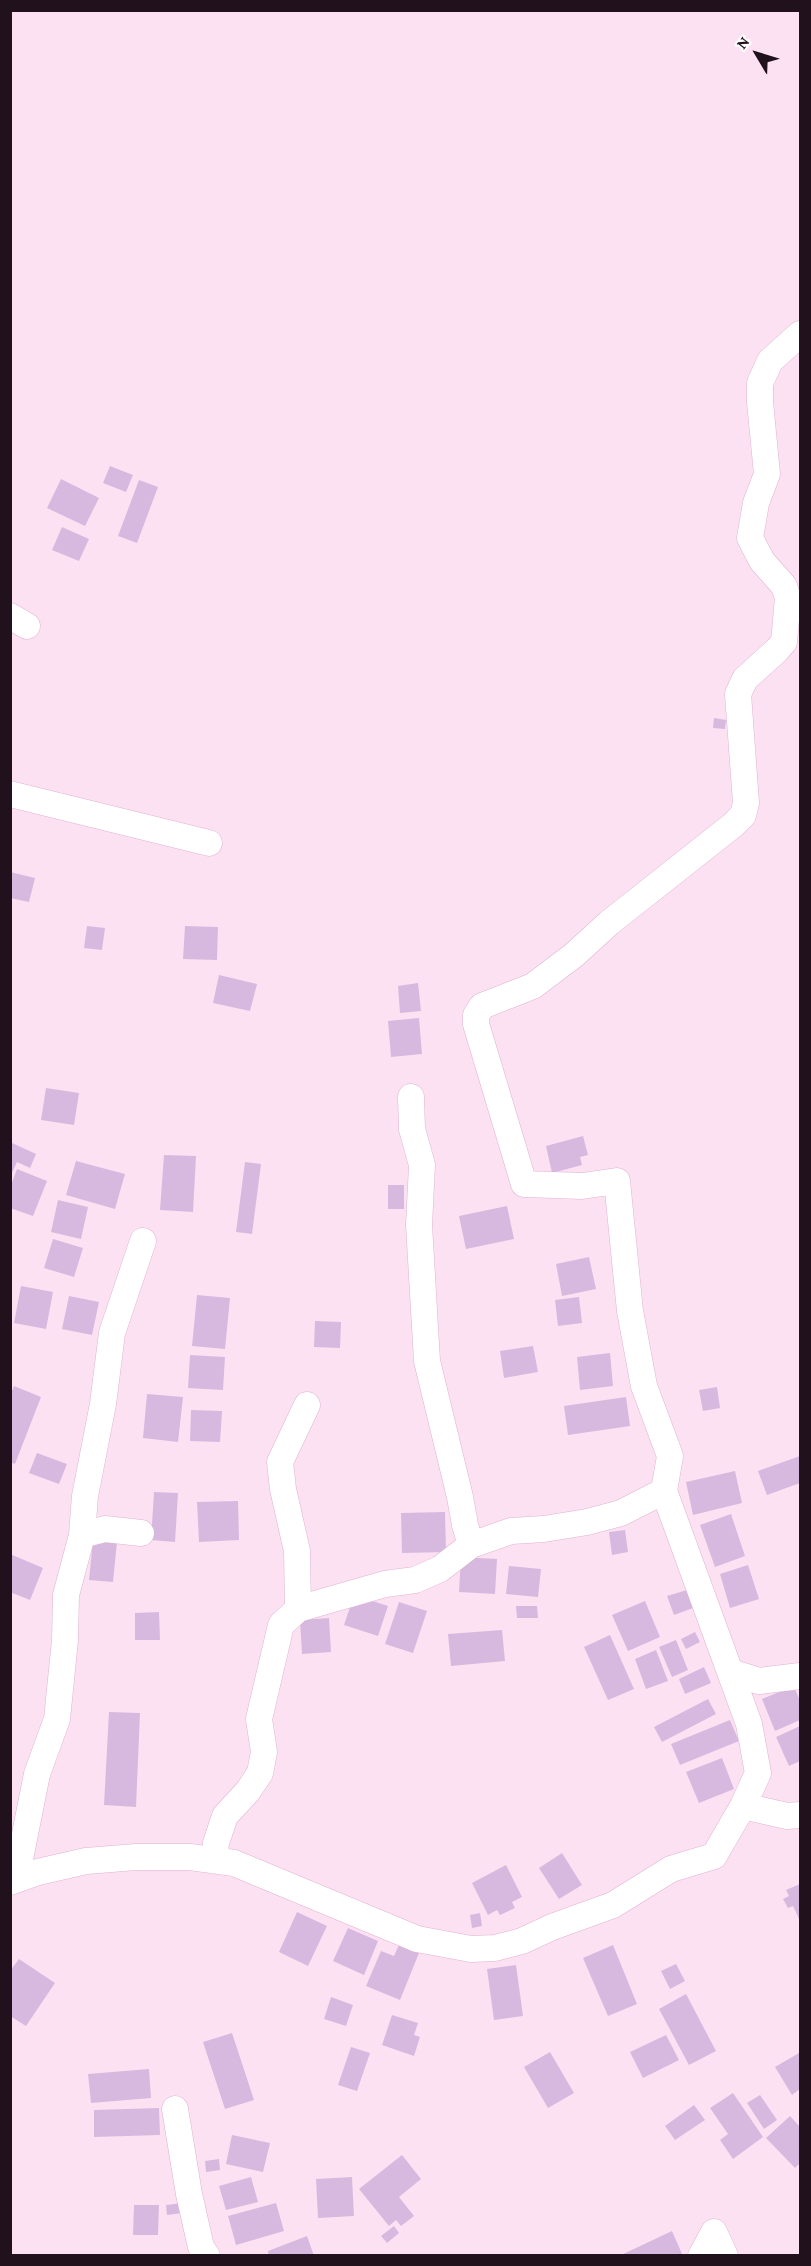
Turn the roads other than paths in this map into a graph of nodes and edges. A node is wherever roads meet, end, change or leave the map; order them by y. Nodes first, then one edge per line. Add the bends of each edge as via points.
1 (801, 334) edge
2 (10, 794) edge
3 (209, 843) dead end
4 (411, 1097) dead end
5 (143, 1241) dead end
6 (307, 1405) dead end
7 (664, 1491) junction
8 (141, 1533) dead end
9 (82, 1535) junction
10 (471, 1545) junction
11 (298, 1609) junction
12 (730, 1672) junction
13 (801, 1676) edge
14 (743, 1806) junction
15 (801, 1815) edge
16 (214, 1860) junction
17 (13, 1881) edge
18 (175, 2109) dead end
19 (207, 2256) edge
20 (701, 2256) edge
21 (725, 2256) edge

1 - 7 street via 770,361 760,383 767,474 756,503 750,538 789,598 784,642 746,679 738,694 746,803 743,815 574,956 533,986 482,1006 476,1015 524,1184 582,1186 617,1181 630,1311 644,1386 670,1456
2 - 3 street
4 - 10 street via 412,1129 422,1165 419,1225 427,1361
5 - 9 street via 112,1334
6 - 11 street via 280,1462 297,1551
7 - 10 street via 621,1513 587,1522 511,1531
7 - 12 street
8 - 9 street via 105,1529
9 - 17 street via 66,1595 57,1719 37,1774
10 - 11 street via 440,1569 415,1580 386,1584
11 - 16 street via 281,1625 260,1719 264,1752 260,1773 225,1816
12 - 13 street via 759,1681
12 - 14 street via 749,1724 758,1773
14 - 15 street via 787,1816
14 - 16 street via 714,1856 671,1869 613,1905 495,1948 471,1949 417,1939 234,1863
16 - 17 street via 136,1857 86,1861
18 - 19 street via 189,2194 201,2247
20 - 21 street via 714,2232

